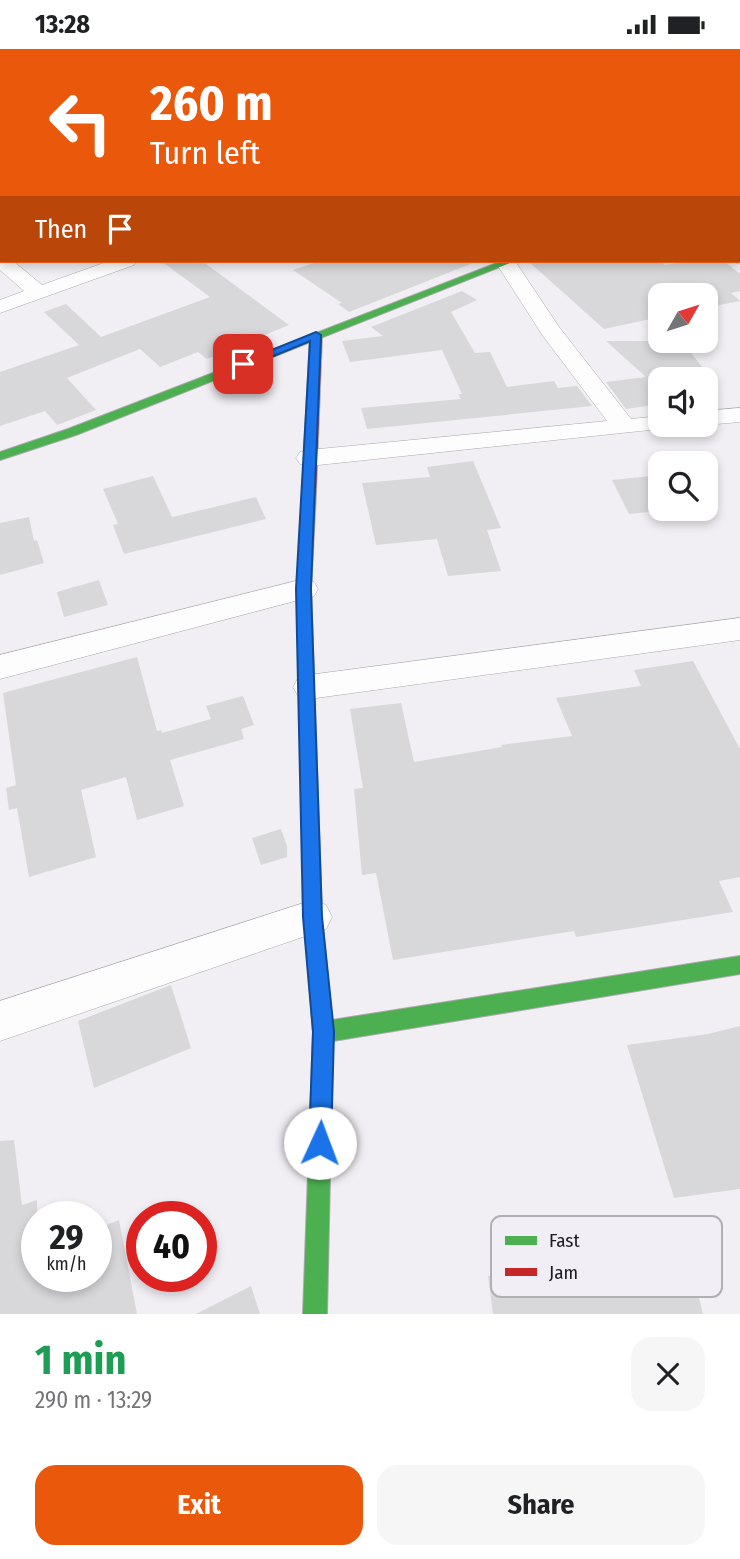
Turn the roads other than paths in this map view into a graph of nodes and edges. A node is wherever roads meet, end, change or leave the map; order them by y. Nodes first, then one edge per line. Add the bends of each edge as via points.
1 (4, 263) edge
2 (121, 263) edge
3 (505, 263) edge
4 (509, 263) edge
5 (40, 293) junction
6 (0, 307) edge
7 (316, 335) junction
8 (740, 415) edge
9 (718, 417) edge
10 (648, 424) edge
11 (624, 426) junction
12 (0, 456) edge
13 (309, 458) junction
14 (304, 589) junction
15 (740, 629) edge
16 (0, 667) edge
17 (309, 687) junction
18 (313, 917) junction
19 (740, 965) edge
20 (0, 1021) edge
21 (323, 1032) junction
22 (315, 1314) edge

1 - 5 street
2 - 5 street
3 - 7 street
4 - 11 street via 551,331
5 - 6 street
7 - 12 street
7 - 13 street
8 - 9 street
10 - 11 street
11 - 13 street
13 - 14 street
14 - 16 street
14 - 17 street
15 - 17 street
17 - 18 street
18 - 20 street
18 - 21 street
19 - 21 street
21 - 22 street

